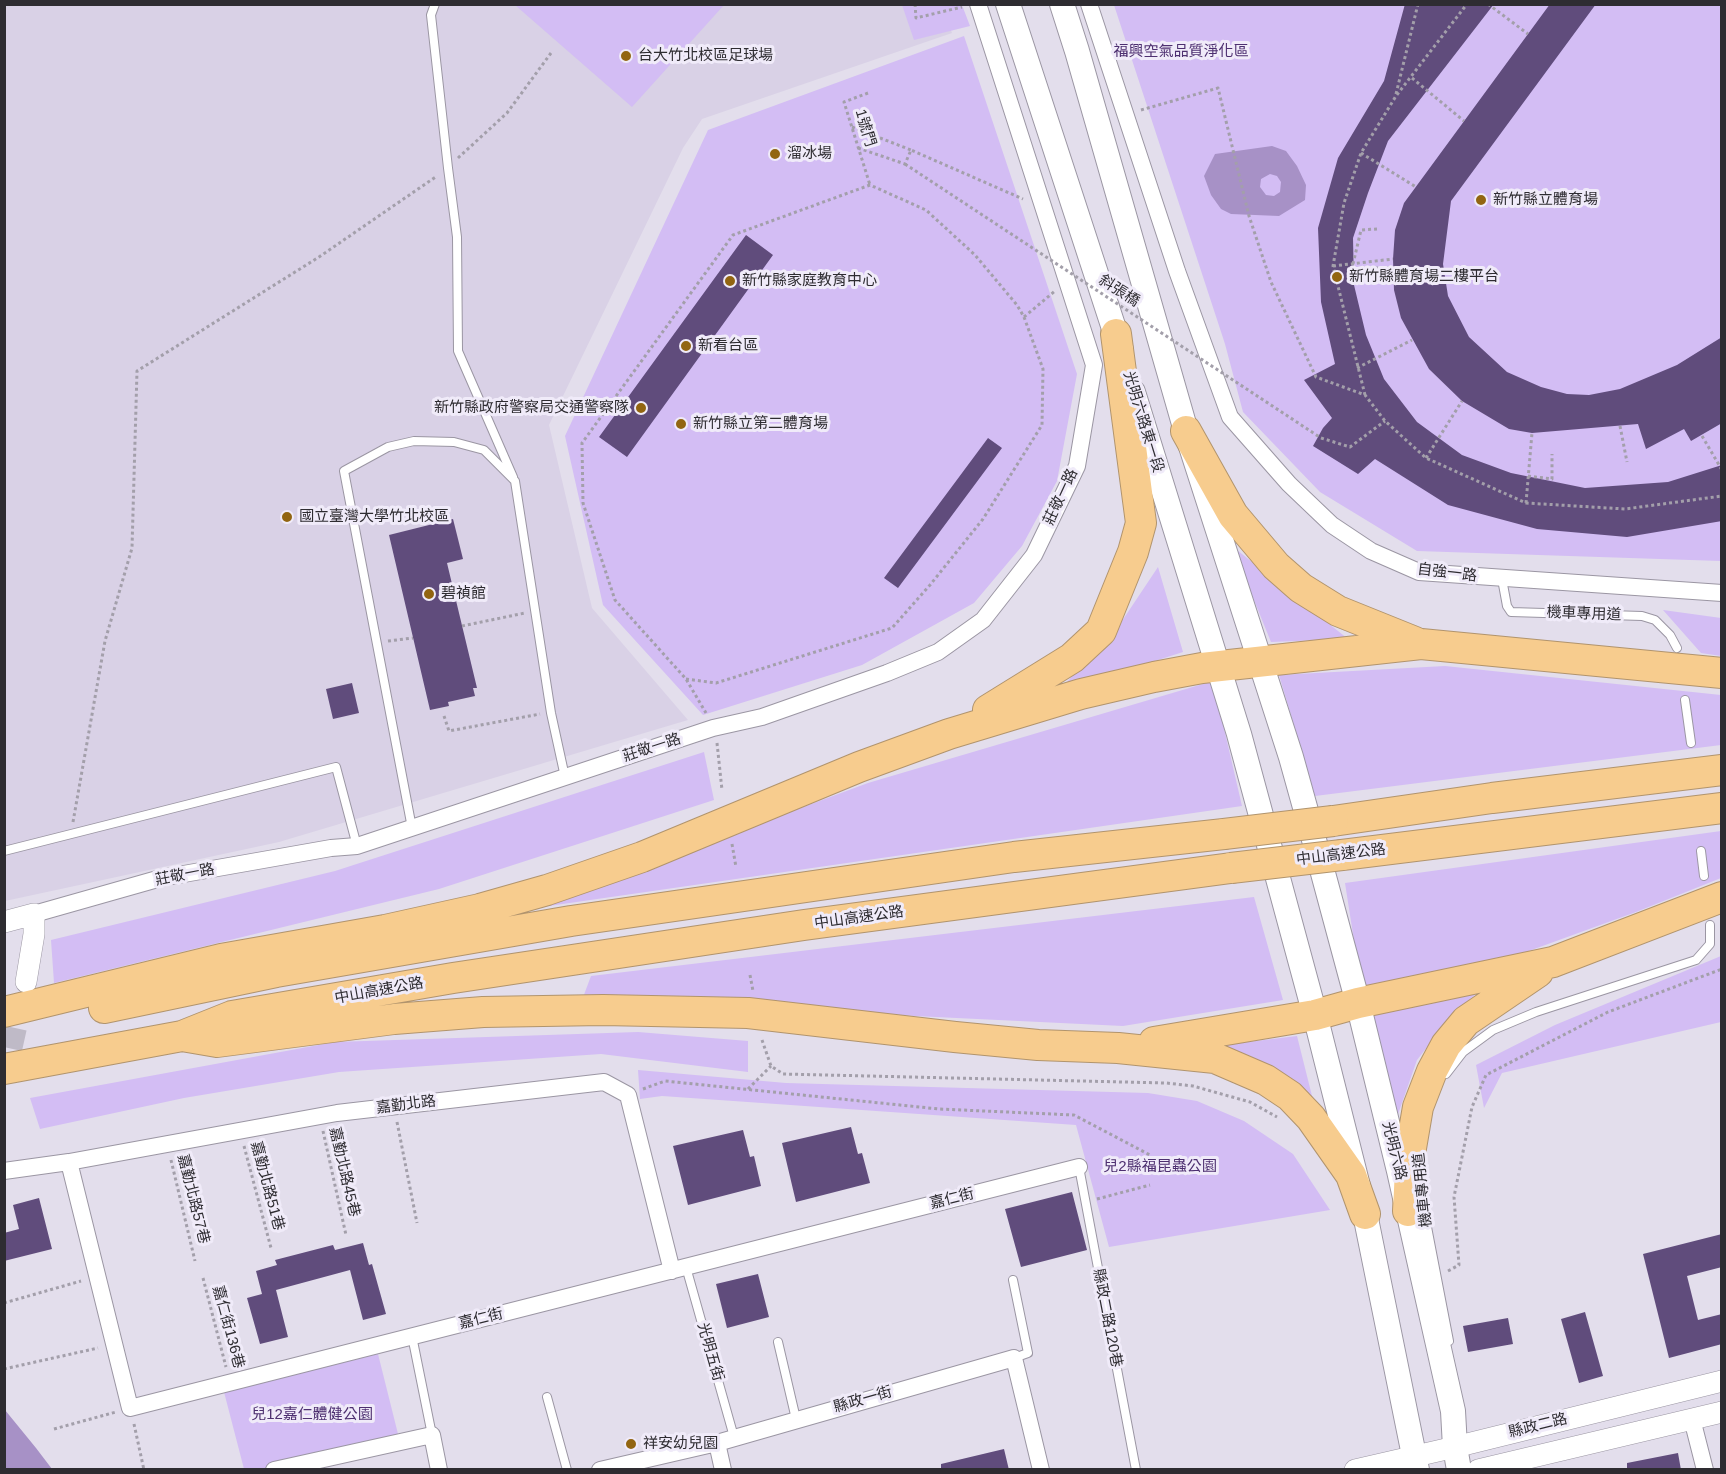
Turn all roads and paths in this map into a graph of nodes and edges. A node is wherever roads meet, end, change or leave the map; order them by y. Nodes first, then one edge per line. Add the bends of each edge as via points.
1 (435, 4) edge
2 (915, 4) edge
3 (1008, 4) edge
4 (1062, 4) edge
5 (1083, 4) edge
6 (1089, 4) edge
7 (1418, 4) edge
8 (1467, 4) edge
9 (970, 5) edge
10 (1490, 6) edge
11 (1528, 34) dead end
12 (1077, 51) junction
13 (551, 53) dead end
14 (1412, 78) junction
15 (868, 93) dead end
16 (1396, 96) junction
17 (1142, 110) dead end
18 (1464, 121) dead end
19 (852, 127) junction
20 (858, 147) junction
21 (911, 150) junction
22 (1361, 153) junction
23 (904, 164) junction
24 (448, 168) junction
25 (870, 185) junction
26 (1416, 187) dead end
27 (1030, 202) dead end
28 (1377, 229) dead end
29 (1393, 259) dead end
30 (1353, 264) junction
31 (1333, 266) junction
32 (1375, 268) dead end
33 (1393, 268) dead end
34 (1059, 287) dead end
35 (1024, 317) junction
36 (1116, 333) junction
37 (1412, 340) dead end
38 (1357, 368) junction
39 (1365, 395) junction
40 (1462, 401) dead end
41 (1386, 421) junction
42 (1620, 426) dead end
43 (1186, 431) junction
44 (1532, 432) dead end
45 (1702, 436) dead end
46 (1552, 454) dead end
47 (1426, 458) junction
48 (1627, 462) dead end
49 (1721, 469) edge
50 (1528, 476) junction
51 (515, 481) junction
52 (1722, 496) edge
53 (1526, 503) junction
54 (1502, 579) junction
55 (1722, 593) edge
56 (535, 611) junction
57 (462, 626) dead end
58 (413, 638) dead end
59 (376, 643) junction
60 (1420, 644) junction
61 (1677, 648) dead end
62 (1260, 662) junction
63 (1217, 666) junction
64 (1722, 672) edge
65 (686, 679) junction
66 (1685, 700) dead end
67 (551, 712) junction
68 (444, 716) dead end
69 (708, 717) dead end
70 (949, 734) junction
71 (716, 738) dead end
72 (1691, 743) dead end
73 (1722, 770) edge
74 (565, 777) junction
75 (722, 790) dead end
76 (1722, 808) edge
77 (412, 828) junction
78 (1323, 829) junction
79 (70, 835) junction
80 (732, 844) dead end
81 (357, 846) junction
82 (4, 851) edge
83 (1701, 851) dead end
84 (736, 867) dead end
85 (1713, 886) edge
86 (34, 914) junction
87 (4, 922) edge
88 (1710, 925) dead end
89 (1722, 936) edge
90 (1710, 937) junction
91 (1553, 962) junction
92 (1722, 969) edge
93 (750, 975) dead end
94 (26, 982) tunnel mouth
95 (754, 1000) dead end
96 (1358, 1003) junction
97 (4, 1012) edge
98 (1315, 1015) junction
99 (4, 1029) edge
100 (182, 1036) junction
101 (762, 1040) dead end
102 (1118, 1048) junction
103 (771, 1066) junction
104 (4, 1069) edge
105 (1440, 1081) dead end
106 (748, 1089) junction
107 (628, 1095) junction
108 (394, 1106) junction
109 (319, 1116) junction
110 (1425, 1117) dead end
111 (1285, 1124) dead end
112 (240, 1130) junction
113 (167, 1144) junction
114 (1150, 1155) dead end
115 (69, 1162) junction
116 (1078, 1167) joint
117 (4, 1172) edge
118 (1419, 1178) dead end
119 (1150, 1185) dead end
120 (1085, 1202) junction
121 (1415, 1203) junction
122 (1365, 1214) junction
123 (417, 1223) dead end
124 (346, 1234) dead end
125 (271, 1248) dead end
126 (195, 1261) dead end
127 (679, 1269) junction
128 (1445, 1272) dead end
129 (98, 1277) junction
130 (203, 1278) dead end
131 (1013, 1280) dead end
132 (4, 1302) edge
133 (412, 1336) junction
134 (778, 1342) dead end
135 (114, 1344) junction
136 (1452, 1353) dead end
137 (1014, 1358) junction
138 (4, 1369) edge
139 (1722, 1381) edge
140 (230, 1383) junction
141 (547, 1397) dead end
142 (130, 1408) junction
143 (1463, 1410) dead end
144 (1722, 1412) edge
145 (796, 1419) junction
146 (1692, 1419) junction
147 (54, 1429) dead end
148 (432, 1435) junction
149 (734, 1437) junction
150 (717, 1443) junction
151 (1457, 1458) edge
152 (1415, 1463) edge
153 (144, 1470) edge
154 (274, 1470) edge
155 (439, 1470) edge
156 (567, 1470) edge
157 (600, 1470) edge
158 (723, 1470) edge
159 (1041, 1470) edge
160 (1136, 1470) edge
161 (1355, 1470) edge
162 (1478, 1470) edge
163 (1705, 1470) edge

1 - 24 lane via 431,15
2 - 9 path via 916,18
3 - 36 main road, 光明六路東一段
4 - 12 main road
5 - 12 street
6 - 54 street, 自強一路 via 1177,272 1230,417 1332,525 1371,551 1419,572
7 - 16 path
8 - 14 path
9 - 74 street, 莊敬一路 via 1094,365 1077,466 1034,555 983,620 938,652 762,717 713,728
10 - 11 path
12 - 43 main road
13 - 24 path via 507,113
14 - 16 path
14 - 18 path
15 - 19 path, 1號門 via 844,102
16 - 22 path
17 - 39 path via 1218,88 1249,216 1271,282 1316,377
19 - 20 path, 1號門
19 - 21 path
20 - 23 path, 斜張橋
20 - 25 path, 1號門
21 - 23 path
21 - 27 path
22 - 26 path
22 - 31 path via 1344,203
23 - 41 path, 斜張橋, bridge via 1321,438 1350,447
24 - 51 lane via 458,237 458,351
24 - 79 path via 319,257 137,370 132,548 105,641
25 - 35 path via 926,210 975,255
25 - 65 path via 733,235 582,443 582,503 615,600
28 - 30 path via 1361,230
29 - 30 path
30 - 31 path
31 - 38 path
32 - 33 path
34 - 35 path
35 - 65 path via 1043,369 1042,425 983,519 891,628 716,683
36 - 63 main road, 光明六路東一段
36 - 70 highway via 1141,523 1117,596 1101,631 1072,658
37 - 38 path
38 - 39 path
39 - 41 path
40 - 47 path
41 - 47 path
42 - 48 path
43 - 60 highway via 1233,515 1276,566 1301,588 1338,610
43 - 62 main road
44 - 50 path
45 - 49 path
46 - 50 path via 1552,479
47 - 53 path
50 - 53 path
51 - 56 lane
51 - 59 lane via 484,450 454,442 414,441 388,447 344,471
52 - 53 path via 1625,509
54 - 55 street, 自強一路
54 - 61 lane, 機車專用道 via 1511,612 1642,615 1655,620
56 - 57 path
56 - 67 lane
58 - 59 path
59 - 77 lane
60 - 62 highway
60 - 64 highway
62 - 63 highway
62 - 78 main road via 1291,757
63 - 70 highway via 1081,694
63 - 98 main road, 光明六路東一段
65 - 69 path
66 - 72 lane
67 - 68 path via 449,730
67 - 74 lane
70 - 97 highway via 642,857 547,890 385,930 221,959
71 - 75 path
73 - 78 highway via 1492,798
74 - 77 street, 莊敬一路
76 - 100 highway, 中山高速公路, bridge via 804,925 232,1016
77 - 81 street, 莊敬一路
78 - 96 main road, 光明六路
78 - 99 highway, bridge via 1224,834 1014,857 571,921 276,972
79 - 81 lane via 336,767
79 - 82 lane
80 - 84 path
81 - 86 street, 莊敬一路 via 161,878
83 - 85 lane
85 - 91 highway
86 - 87 street, 莊敬一路
86 - 94 street
88 - 90 lane
89 - 90 lane
90 - 105 lane via 1710,944 1696,960 1493,1030 1462,1052
91 - 96 highway
91 - 121 highway via 1466,1021 1446,1046 1418,1107 1411,1148
92 - 128 path via 1608,1012 1486,1075 1472,1107 1454,1197 1459,1265
93 - 95 path
96 - 98 highway
96 - 121 main road, 光明六路
98 - 102 highway
98 - 122 main road
100 - 102 highway via 217,1042 394,1019 483,1012 603,1010 748,1013 990,1041
100 - 104 highway, 中山高速公路
101 - 103 path
102 - 122 highway via 1215,1058 1266,1080 1290,1096 1351,1174
103 - 106 path
103 - 111 path via 783,1074 1166,1083 1250,1102
106 - 107 path via 665,1081
106 - 114 path via 939,1109 1074,1115
107 - 108 street, 嘉勤北路 via 604,1082
107 - 127 street
108 - 109 street, 嘉勤北路
108 - 123 path
109 - 112 street, 嘉勤北路
109 - 124 path, 嘉勤北路45巷
110 - 118 lane, 機車專用道 via 1418,1145
112 - 113 street, 嘉勤北路
112 - 125 path, 嘉勤北路51巷
113 - 115 street, 嘉勤北路
113 - 126 path, 嘉勤北路57巷
115 - 117 street, 嘉勤北路
115 - 129 street
116 - 120 lane, 縣政二路120巷
116 - 127 street, 嘉仁街
119 - 120 path
120 - 160 lane, 縣政二路120巷
121 - 136 lane, 機車專用道
121 - 151 main road, 光明六路 via 1453,1411
122 - 152 main road
127 - 133 street, 嘉仁街
127 - 149 lane, 光明五街
129 - 132 path
129 - 135 street
130 - 140 path, 嘉仁街136巷
131 - 137 lane via 1028,1353
133 - 140 street, 嘉仁街
133 - 148 lane
134 - 145 lane
135 - 138 path
135 - 142 street
137 - 145 street, 縣政一街
137 - 159 street
139 - 151 street, 縣政二路
140 - 142 street, 嘉仁街
141 - 156 lane
142 - 147 path
142 - 153 path
143 - 151 lane
144 - 146 street, 縣政二路
145 - 149 street, 縣政一街
146 - 162 street, 縣政二路
146 - 163 street
148 - 154 street
148 - 155 street
149 - 150 street, 縣政一街
150 - 157 street, 縣政一街
150 - 158 street
151 - 152 street, 縣政二路
152 - 161 street, 縣政二路

